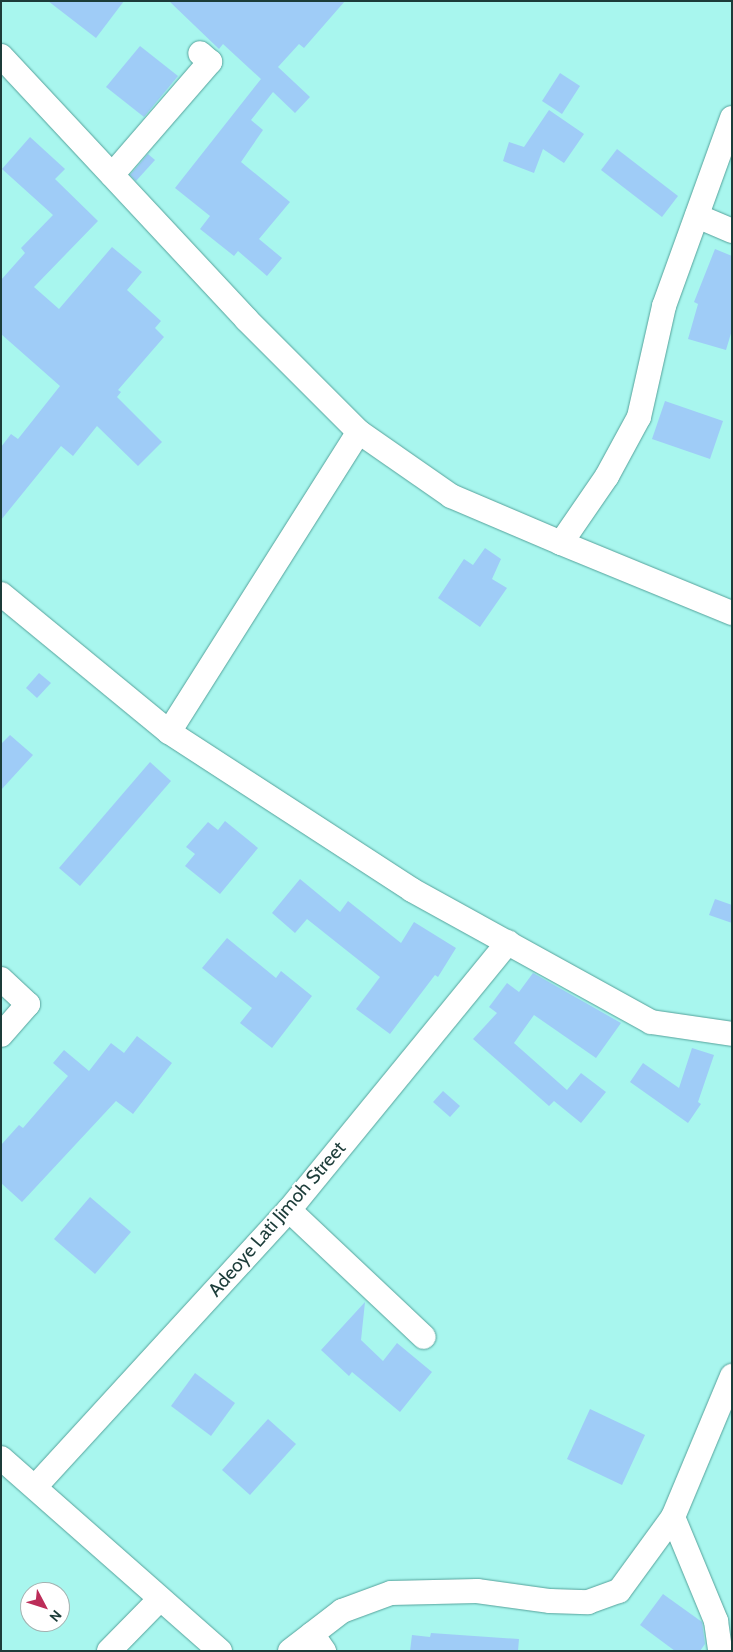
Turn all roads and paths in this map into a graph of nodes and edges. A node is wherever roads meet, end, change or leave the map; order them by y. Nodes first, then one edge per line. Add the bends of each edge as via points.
1 (200, 53) dead end
2 (1, 56) edge
3 (732, 118) edge
4 (112, 175) junction
5 (696, 216) junction
6 (732, 231) edge
7 (359, 432) junction
8 (561, 543) junction
9 (1, 594) edge
10 (732, 613) edge
11 (169, 732) junction
12 (508, 942) junction
13 (1, 979) edge
14 (732, 1034) edge
15 (1, 1035) edge
16 (289, 1210) junction
17 (424, 1337) dead end
18 (732, 1376) edge
19 (1, 1458) edge
20 (34, 1487) junction
21 (673, 1517) junction
22 (160, 1599) junction
23 (318, 1642) edge
24 (109, 1651) edge
25 (220, 1651) edge
26 (290, 1651) edge
27 (720, 1651) edge

1 - 4 street via 210,62
2 - 4 street
3 - 5 street
4 - 7 street via 247,320
5 - 6 street
5 - 8 street via 664,306 639,417 607,476
7 - 8 street via 451,496
7 - 11 street
8 - 10 street
9 - 11 street
11 - 12 street via 412,890
12 - 14 street via 651,1022
12 - 16 street, Adeoye Lati Jimoh Street
13 - 15 street via 28,1004
16 - 17 street
16 - 20 street, Adeoye Lati Jimoh Street
18 - 21 street
19 - 20 street
20 - 22 street
21 - 23 street via 619,1591 588,1602 550,1601 476,1590 391,1593 342,1611
21 - 27 street via 716,1621
22 - 24 street
22 - 25 street
23 - 26 street

